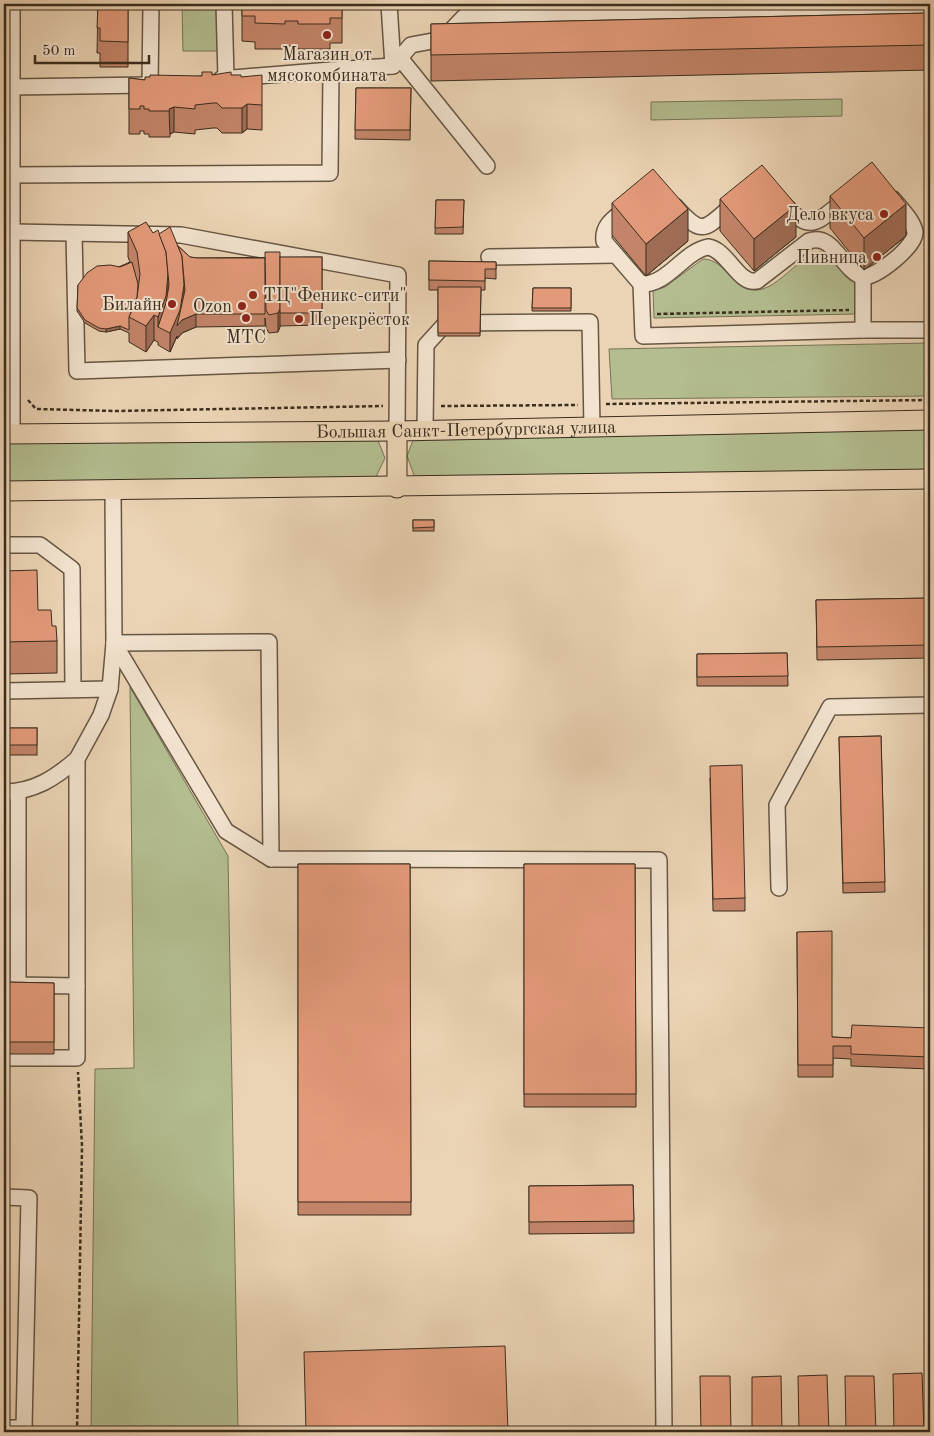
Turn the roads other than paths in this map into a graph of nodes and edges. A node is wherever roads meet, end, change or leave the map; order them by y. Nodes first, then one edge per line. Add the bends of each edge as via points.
1 (12, 4) edge
2 (151, 4) edge
3 (224, 4) edge
4 (389, 4) edge
5 (891, 8) edge
6 (574, 10) edge
7 (465, 11) edge
8 (930, 11) edge
9 (396, 62) junction
10 (331, 70) junction
11 (226, 78) junction
12 (207, 80) edge
13 (169, 83) edge
14 (150, 85) junction
15 (12, 87) junction
16 (8, 135) edge
17 (487, 166) dead end
18 (12, 175) junction
19 (881, 186) edge
20 (770, 188) edge
21 (857, 191) edge
22 (662, 192) edge
23 (744, 196) edge
24 (638, 198) edge
25 (12, 232) junction
26 (74, 234) junction
27 (616, 256) junction
28 (489, 257) dead end
29 (864, 277) junction
30 (8, 284) edge
31 (641, 284) junction
32 (863, 330) junction
33 (930, 330) edge
34 (398, 360) junction
35 (930, 420) edge
36 (592, 427) junction
37 (425, 430) junction
38 (397, 431) junction
39 (8, 434) edge
40 (930, 479) edge
41 (397, 488) junction
42 (113, 490) junction
43 (4, 492) edge
44 (4, 545) edge
45 (114, 643) junction
46 (73, 689) junction
47 (110, 689) junction
48 (4, 691) edge
49 (930, 706) edge
50 (77, 759) junction
51 (11, 792) edge
52 (271, 859) junction
53 (779, 888) dead end
54 (77, 986) junction
55 (4, 1058) edge
56 (4, 1197) edge
57 (4, 1428) edge
58 (664, 1432) edge

1 - 15 street
2 - 14 street
3 - 11 street
4 - 9 street
5 - 6 street
5 - 8 street
6 - 7 street
7 - 9 street via 443,38 411,46
9 - 10 street
9 - 17 street
10 - 11 street
10 - 18 street via 330,173
11 - 12 street
13 - 14 street
14 - 15 street
15 - 16 street
16 - 18 street
18 - 25 street
19 - 29 street via 911,222 915,235 907,249 876,273
20 - 21 street via 798,219 809,223 821,219
22 - 23 street via 691,224 701,227 707,226
24 - 27 street via 604,230 604,241
25 - 26 street
25 - 30 street
26 - 34 street via 182,236 398,275
26 - 34 street via 76,371
27 - 28 street
27 - 31 street
29 - 31 street via 852,272 828,243 814,239 757,281 744,278 722,253 708,247 693,252 655,283
29 - 32 street
30 - 39 street
31 - 32 street via 643,336
32 - 33 street
34 - 38 street
35 - 36 main road, Большая Санкт-Петербургская улица
36 - 37 main road, Большая Санкт-Петербургская улица
36 - 37 street via 590,322 446,323 426,345
37 - 38 main road, Большая Санкт-Петербургская улица
38 - 39 main road, Большая Санкт-Петербургская улица
38 - 41 main road
40 - 41 main road
41 - 42 main road
42 - 43 main road
42 - 45 street
44 - 46 street via 40,545 72,568
45 - 47 street
45 - 52 street via 226,831
45 - 52 street via 268,642
46 - 47 street
46 - 48 street
47 - 50 street via 101,715
49 - 53 street via 830,708 777,805
50 - 51 street via 55,778
50 - 54 street
51 - 54 street via 18,985
52 - 58 street via 659,860
54 - 55 street via 77,1058
56 - 57 street via 29,1198 24,1428

